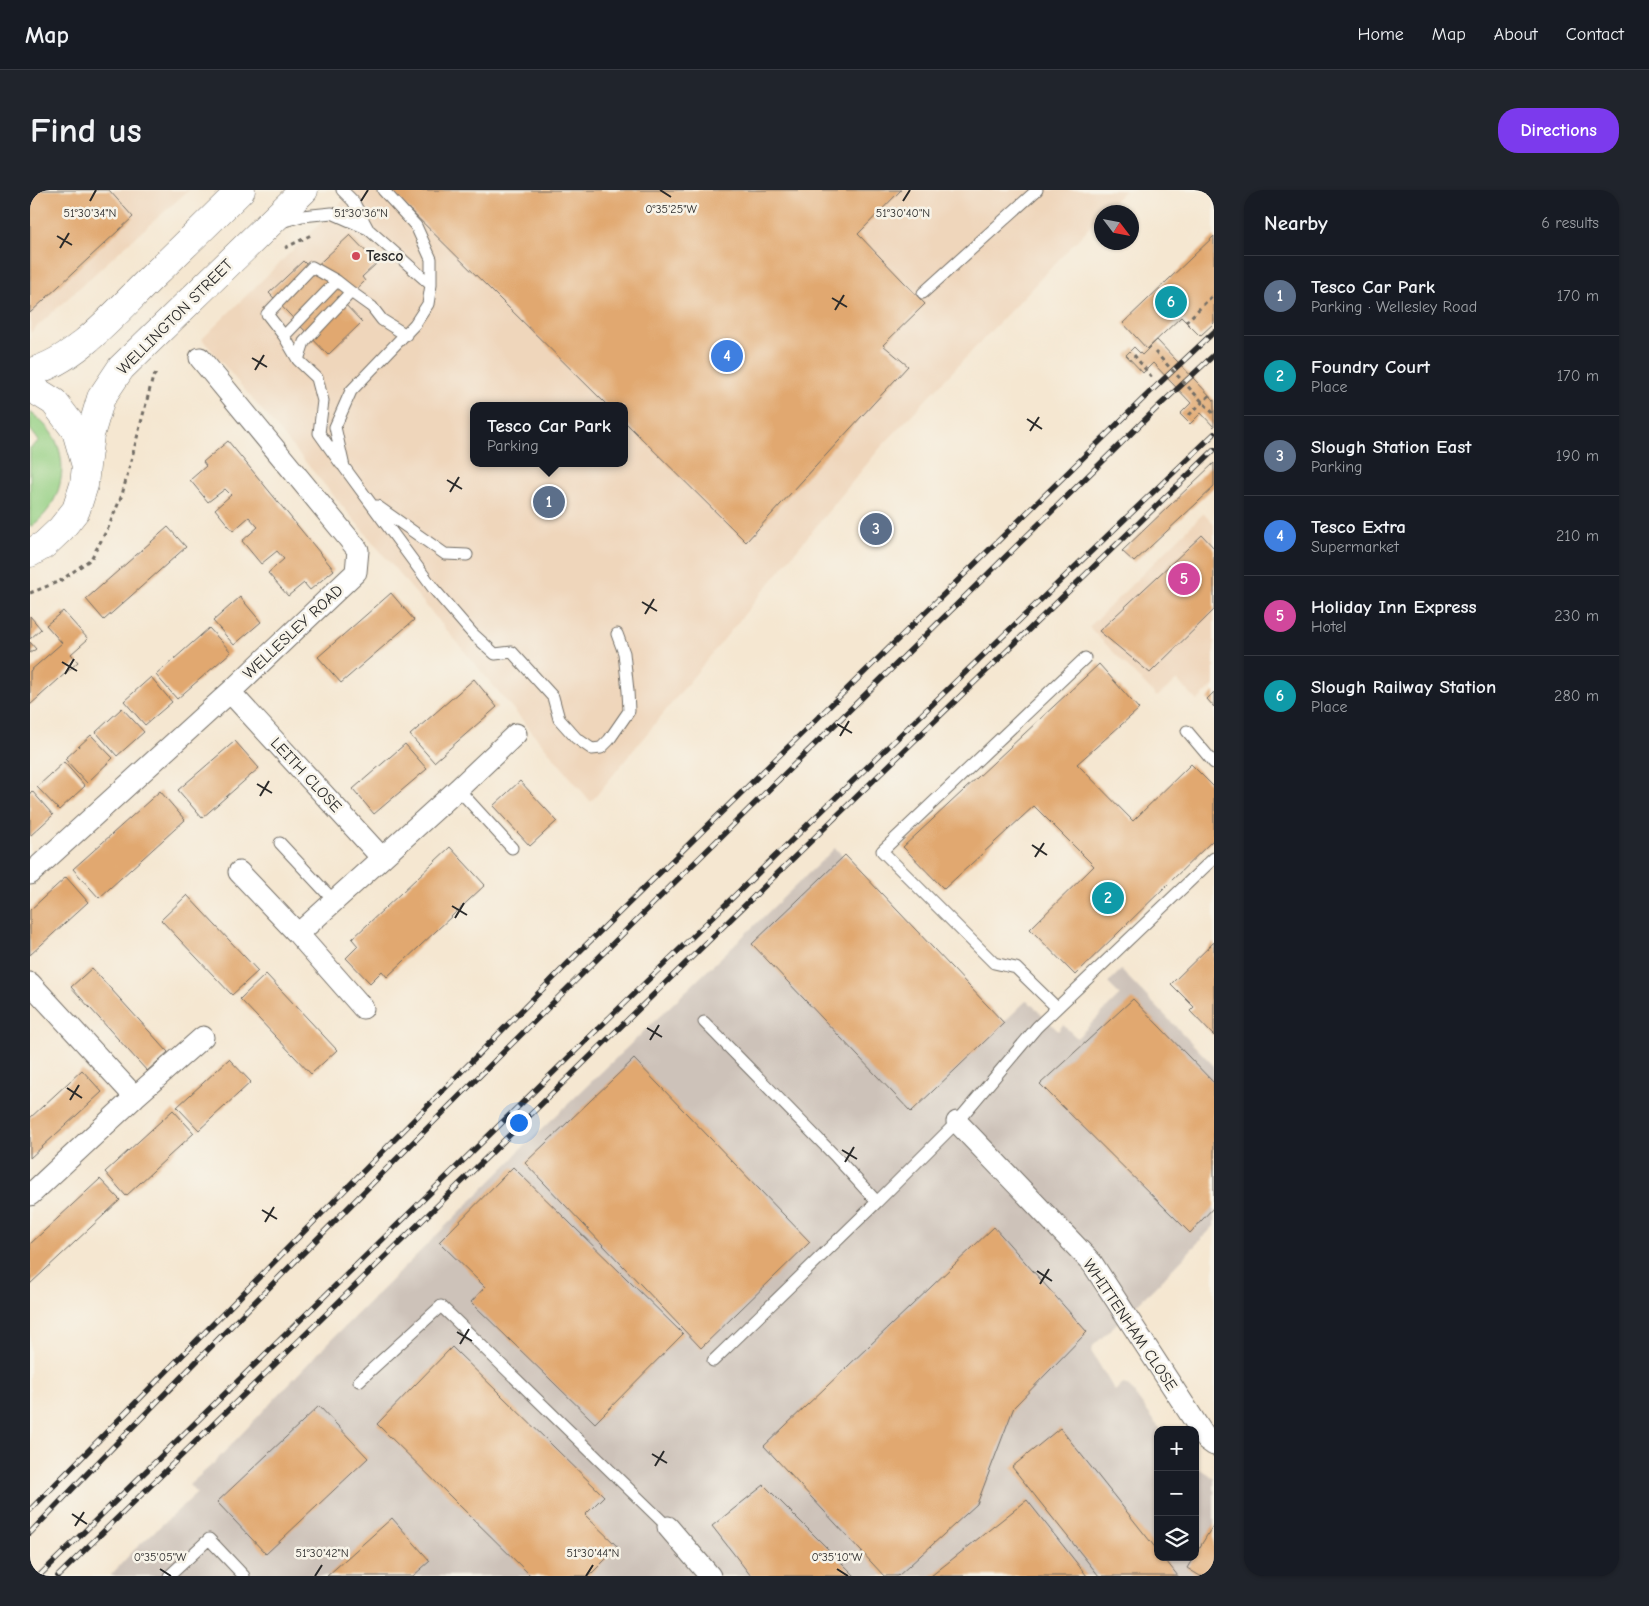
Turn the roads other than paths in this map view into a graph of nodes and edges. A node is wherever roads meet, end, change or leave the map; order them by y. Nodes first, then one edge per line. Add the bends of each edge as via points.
1 (241, 190) edge
2 (304, 190) edge
3 (342, 190) edge
4 (383, 190) edge
5 (1037, 190) edge
6 (266, 227) junction
7 (368, 229) junction
8 (337, 281) junction
9 (431, 285) junction
10 (351, 292) junction
11 (923, 293) dead end
12 (406, 335) junction
13 (284, 336) junction
14 (200, 358) dead end
15 (298, 360) junction
16 (30, 372) edge
17 (30, 387) edge
18 (86, 466) junction
19 (344, 467) junction
20 (367, 499) junction
21 (30, 553) edge
22 (467, 555) dead end
23 (617, 634) dead end
24 (1085, 658) dead end
25 (230, 692) junction
26 (1187, 731) dead end
27 (516, 734) dead end
28 (1214, 762) edge
29 (458, 789) junction
30 (280, 843) dead end
31 (512, 848) dead end
32 (382, 858) junction
33 (1214, 858) edge
34 (239, 872) dead end
35 (30, 874) edge
36 (334, 901) junction
37 (298, 934) junction
38 (30, 983) edge
39 (363, 1008) dead end
40 (1057, 1008) junction
41 (704, 1022) dead end
42 (203, 1037) dead end
43 (135, 1097) junction
44 (957, 1122) junction
45 (30, 1195) edge
46 (877, 1202) junction
47 (713, 1360) dead end
48 (359, 1381) dead end
49 (1214, 1445) edge
50 (668, 1528) joint
51 (170, 1576) edge
52 (244, 1576) edge
53 (710, 1576) edge

1 - 16 main road via 71,354 41,370
2 - 6 main road, WELLINGTON STREET
3 - 7 lane
4 - 9 lane via 416,226 431,259
5 - 11 lane
6 - 7 lane via 330,212
6 - 18 main road, WELLINGTON STREET via 121,368 101,398 90,435
7 - 9 lane
8 - 10 lane
8 - 13 lane
8 - 13 lane via 312,267 267,314
9 - 12 lane via 428,304
10 - 12 lane via 372,307 382,320
10 - 15 lane via 304,342
12 - 19 lane via 351,391 335,427
13 - 15 lane
14 - 25 street, WELLESLEY ROAD via 358,550 356,572
15 - 19 lane via 317,378 323,401 319,434
17 - 18 main road via 54,402 76,431
18 - 21 main road, WELLINGTON STREET via 76,510 44,546
19 - 20 lane
20 - 22 lane via 444,554
20 - 23 lane via 433,588 466,626 495,654 512,652 553,697 559,719 576,738 592,749 601,748 610,740 629,711 624,653
24 - 40 lane via 882,851 994,963 1016,968
25 - 32 street, LEITH CLOSE
25 - 35 street, WELLESLEY ROAD
26 - 28 lane
27 - 29 street
29 - 31 lane
29 - 32 street
30 - 36 lane
32 - 36 street
33 - 40 lane
34 - 37 street
36 - 37 street
37 - 39 street
38 - 43 street
40 - 44 lane via 1037,1027
41 - 46 lane
42 - 43 street
43 - 45 street
44 - 46 lane
44 - 49 street, WHITTENHAM CLOSE via 1092,1263 1207,1440
46 - 47 lane
48 - 50 lane via 441,1306
50 - 53 street
51 - 52 lane via 209,1538

